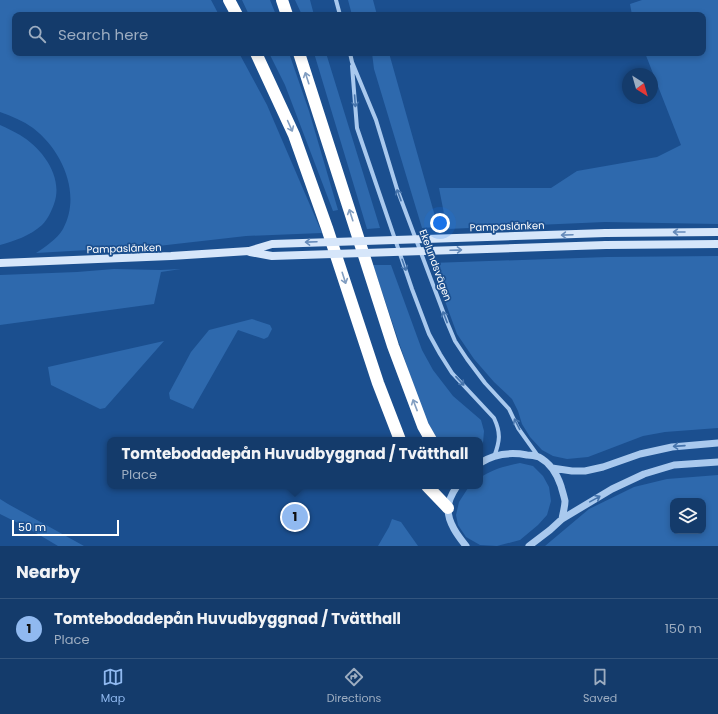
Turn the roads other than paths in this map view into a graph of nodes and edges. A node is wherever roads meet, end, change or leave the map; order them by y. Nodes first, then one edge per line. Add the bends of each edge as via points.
1 (229, 0) edge
2 (282, 0) edge
3 (336, 0) edge
4 (235, 12) edge
5 (286, 12) edge
6 (339, 12) edge
7 (257, 56) edge
8 (300, 56) edge
9 (351, 56) edge
10 (352, 62) junction
11 (718, 232) edge
12 (718, 244) edge
13 (249, 252) junction
14 (0, 263) edge
15 (399, 437) edge
16 (429, 437) edge
17 (718, 443) edge
18 (538, 456) junction
19 (494, 457) junction
20 (483, 462) edge
21 (718, 462) edge
22 (552, 468) junction
23 (430, 489) edge
24 (455, 489) edge
25 (448, 508) junction
26 (562, 519) junction
27 (466, 546) edge
28 (529, 546) edge

1 - 4 highway
2 - 5 highway
3 - 6 street
7 -> 15 highway via 294,135
16 -> 8 highway via 393,346
9 - 10 street, Ekelundsvägen
18 -> 10 street, Ekelundsvägen via 518,428 509,409 485,383 455,341 397,189 376,120
10 -> 19 street, Ekelundsvägen via 357,128 412,288 429,334 440,354 452,373 494,418 500,436
11 -> 13 main road, Pampaslänken, bridge via 272,244
13 -> 12 main road, Pampaslänken, bridge via 272,256 606,245
13 - 14 main road, Pampaslänken
17 -> 22 street via 672,447 585,471
18 - 19 street via 517,453
18 - 22 street
19 - 20 street
26 -> 21 street via 612,489 644,474 674,465
22 - 26 street via 559,480 565,501
23 - 25 highway
24 - 25 street
25 - 27 street via 455,531
26 - 28 street

